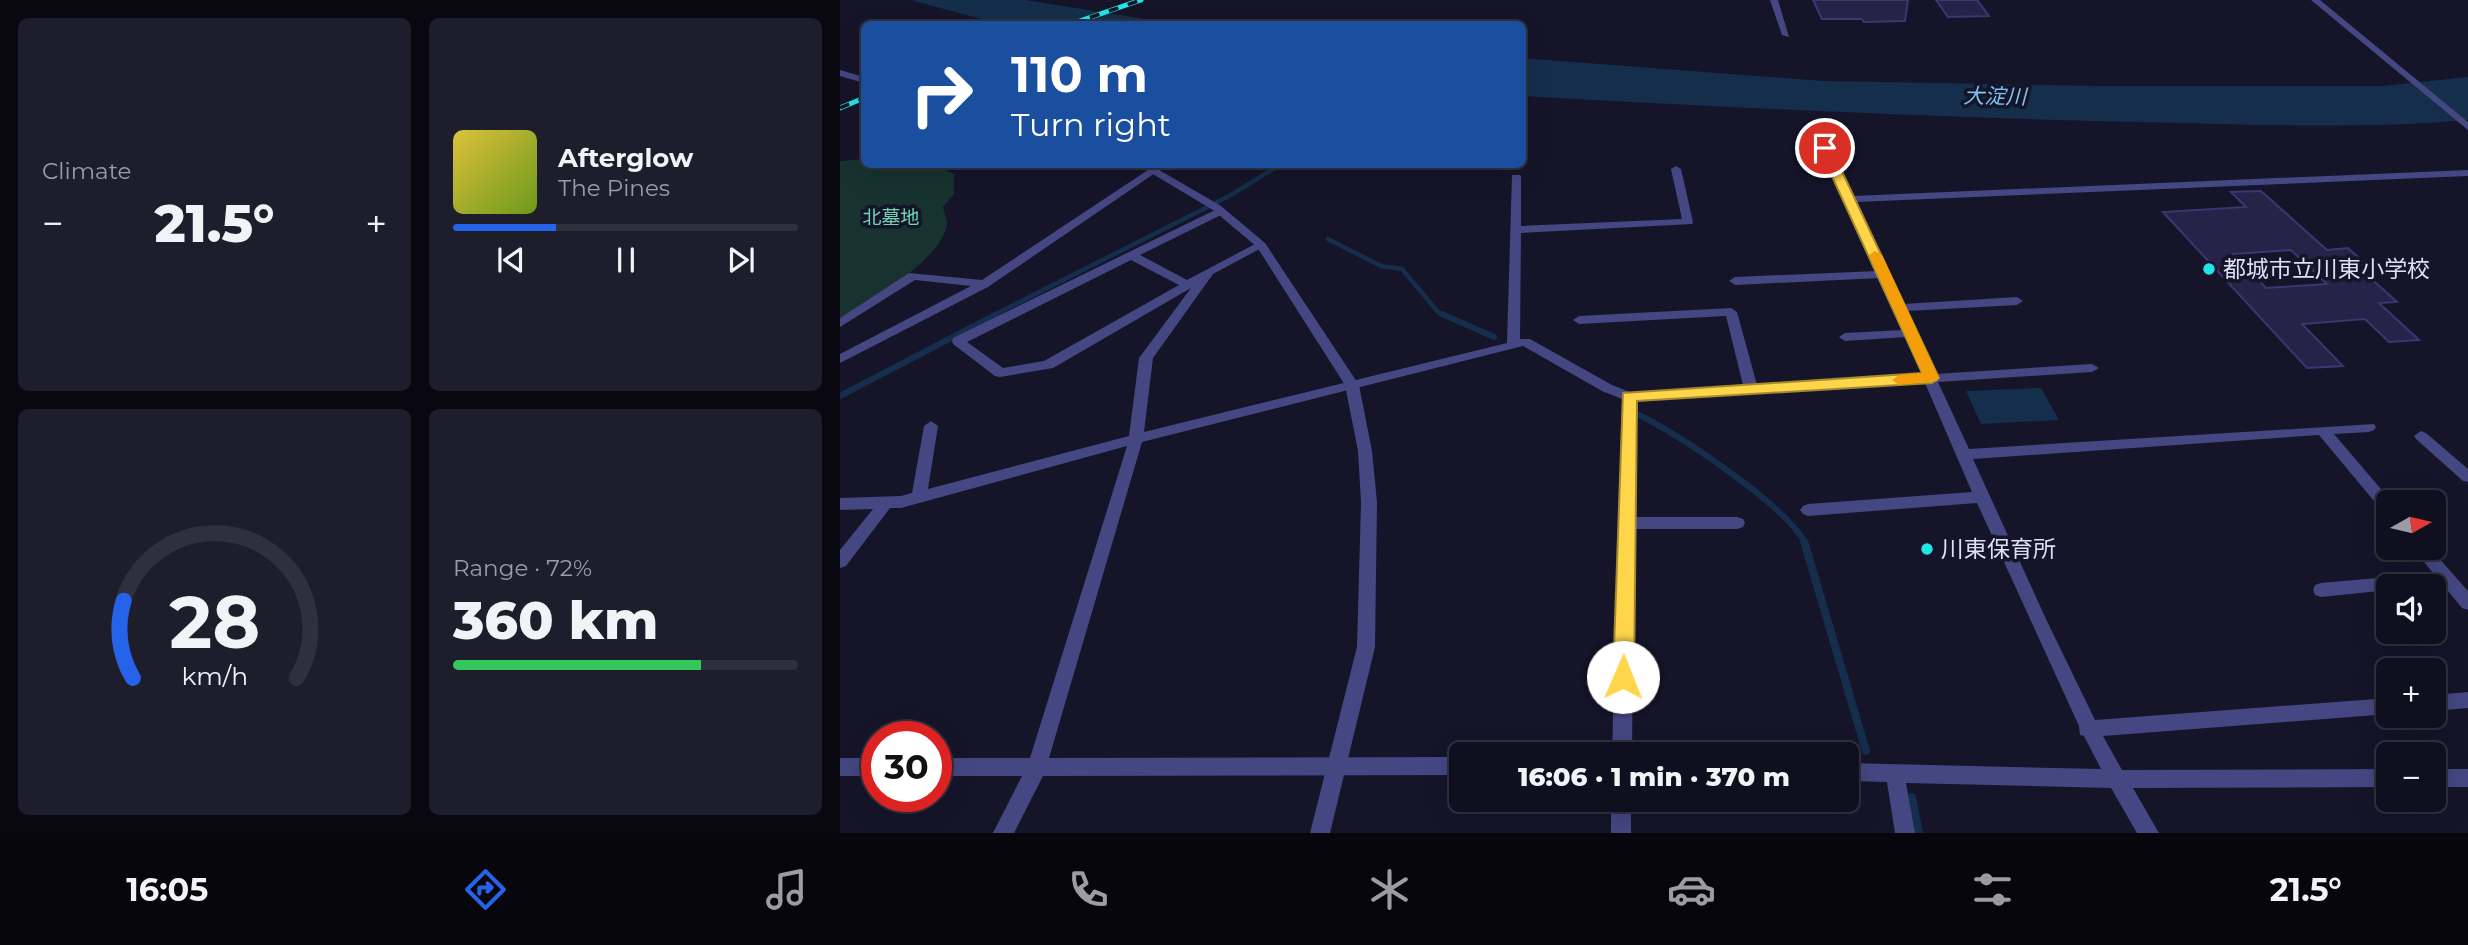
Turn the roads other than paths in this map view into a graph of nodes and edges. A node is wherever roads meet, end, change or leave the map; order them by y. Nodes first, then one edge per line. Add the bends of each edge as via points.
1 (1774, 0) edge
2 (2315, 0) edge
3 (1786, 35) dead end
4 (840, 73) edge
5 (861, 79) edge
6 (2468, 127) edge
7 (1825, 148) dead end
8 (1154, 169) joint
9 (1676, 169) dead end
10 (2468, 173) edge
11 (1516, 177) dead end
12 (1850, 198) junction
13 (1219, 209) junction
14 (1515, 230) junction
15 (1261, 245) junction
16 (1131, 255) junction
17 (1209, 272) junction
18 (1884, 274) junction
19 (1735, 281) dead end
20 (984, 284) junction
21 (1187, 285) junction
22 (2017, 301) dead end
23 (1900, 308) junction
24 (1579, 320) dead end
25 (840, 323) edge
26 (1911, 333) junction
27 (1845, 337) dead end
28 (1513, 345) junction
29 (840, 359) edge
30 (2092, 368) dead end
31 (1932, 378) junction
32 (1352, 384) junction
33 (1751, 389) junction
34 (1629, 397) junction
35 (931, 426) dead end
36 (2369, 427) dead end
37 (2323, 430) junction
38 (2421, 436) dead end
39 (1136, 439) junction
40 (1962, 455) junction
41 (2468, 477) edge
42 (2376, 493) edge
43 (919, 497) junction
44 (1982, 498) junction
45 (840, 504) edge
46 (884, 505) junction
47 (1808, 510) dead end
48 (1626, 523) junction
49 (1737, 523) dead end
50 (2431, 560) edge
51 (840, 562) edge
52 (2447, 578) junction
53 (2321, 590) dead end
54 (2468, 603) edge
55 (2468, 700) edge
56 (2446, 702) edge
57 (2376, 707) edge
58 (2087, 729) junction
59 (1622, 742) edge
60 (1339, 766) junction
61 (1449, 766) edge
62 (840, 767) edge
63 (861, 767) edge
64 (952, 767) edge
65 (1037, 767) junction
66 (1859, 772) edge
67 (1895, 773) junction
68 (2376, 778) edge
69 (2446, 778) edge
70 (2468, 778) edge
71 (2114, 779) junction
72 (1621, 812) edge
73 (1003, 833) edge
74 (1320, 833) edge
75 (1621, 833) edge
76 (1905, 833) edge
77 (2149, 833) edge

1 - 3 street
2 - 6 street
4 - 5 street
7 - 12 street
8 - 13 street
8 - 20 street
9 - 14 street via 1688,222
10 - 12 street
11 - 14 street
12 - 18 street
13 - 15 street
13 - 16 street
14 - 28 street
15 - 17 street
15 - 32 street
16 - 21 street
16 - 21 street via 958,341 1000,373 1048,365
17 - 21 street
17 - 39 street via 1146,358
18 - 19 street
18 - 23 street
20 - 25 street via 913,276
20 - 29 street
22 - 23 street
23 - 26 street
24 - 33 street via 1731,312
26 - 27 street
26 - 31 street
28 - 32 street
28 - 34 street via 1525,342
30 - 31 street
31 - 33 street
31 - 40 street
32 - 39 street
32 - 60 street via 1370,502 1369,572 1366,647
33 - 34 street
34 - 48 street
35 - 43 street
36 - 37 street
37 - 40 street
37 - 42 street
38 - 41 street
39 - 43 street
39 - 65 street
40 - 44 street
43 - 46 street
44 - 47 street
44 - 58 street
45 - 46 street
46 - 51 street
48 - 49 street
48 - 59 street
50 - 52 street
52 - 53 street
52 - 54 street
55 - 56 street
57 - 58 street
58 - 71 street
60 - 61 street
60 - 65 street
60 - 74 street
62 - 63 street
64 - 65 street
65 - 73 street
66 - 67 street
67 - 71 street
67 - 76 street
68 - 71 street
69 - 70 street
71 - 77 street
72 - 75 street

